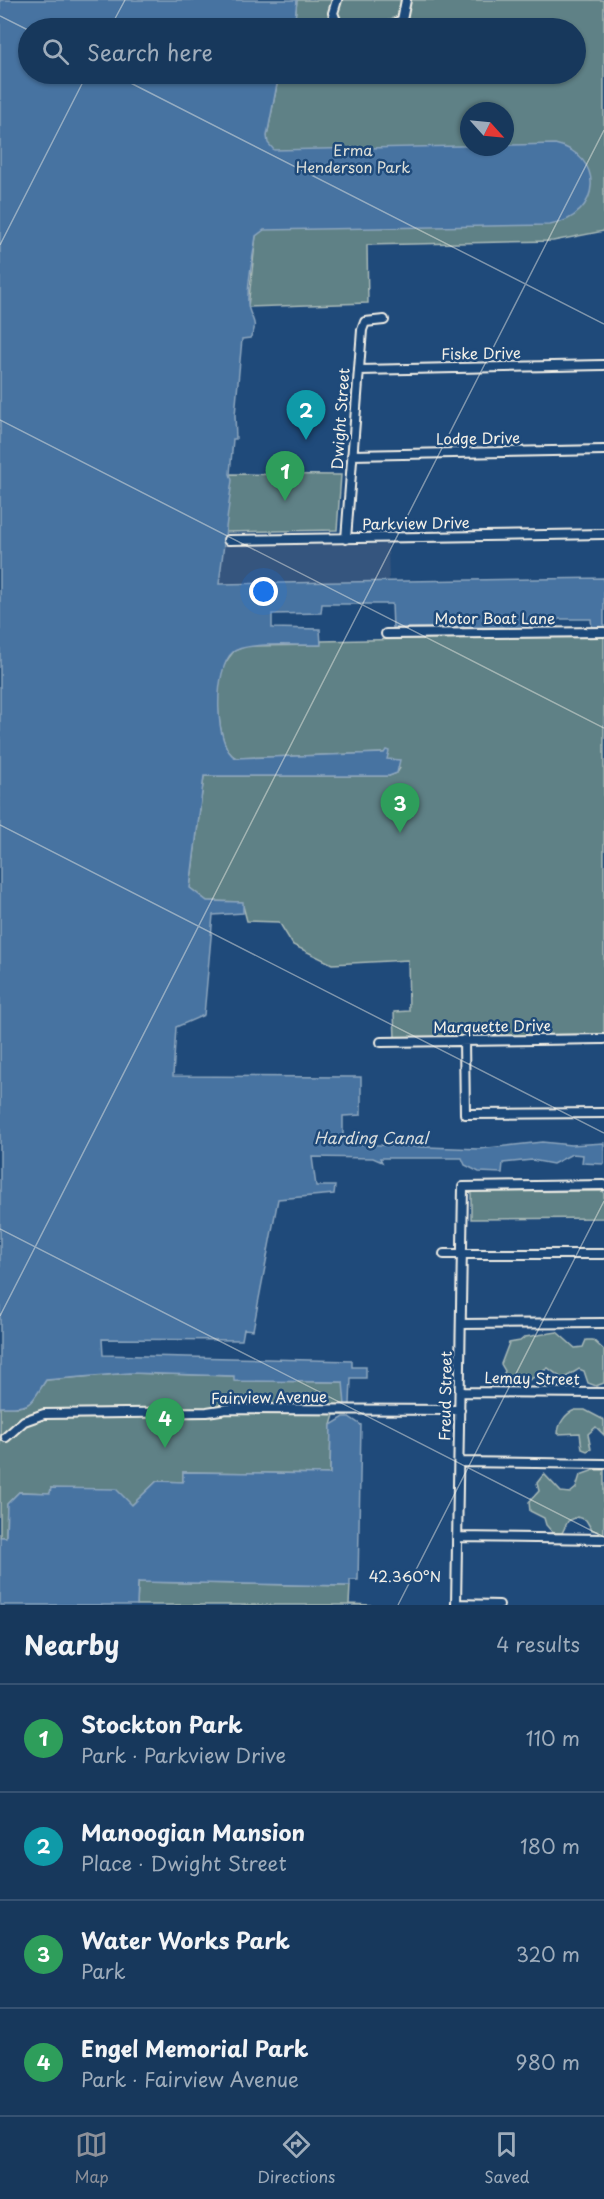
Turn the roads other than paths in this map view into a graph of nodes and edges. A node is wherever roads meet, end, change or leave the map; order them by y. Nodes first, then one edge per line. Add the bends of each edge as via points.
1 (337, 0) edge
2 (406, 0) edge
3 (335, 18) edge
4 (403, 18) edge
5 (384, 320) dead end
6 (604, 365) edge
7 (359, 370) junction
8 (604, 450) edge
9 (352, 455) junction
10 (604, 534) edge
11 (346, 539) junction
12 (228, 540) dead end
13 (604, 632) edge
14 (386, 634) dead end
15 (604, 1039) edge
16 (464, 1040) junction
17 (381, 1042) dead end
18 (604, 1113) edge
19 (604, 1185) edge
20 (444, 1254) dead end
21 (462, 1254) junction
22 (604, 1254) edge
23 (604, 1323) edge
24 (462, 1324) junction
25 (460, 1392) junction
26 (604, 1393) edge
27 (460, 1410) junction
28 (6, 1437) dead end
29 (459, 1462) junction
30 (604, 1464) edge
31 (457, 1537) junction
32 (604, 1539) edge
33 (456, 1605) edge
34 (499, 1605) edge

1 - 3 street
2 - 4 street
5 - 7 street, Dwight Street via 369,321 363,326
6 - 7 street, Fiske Drive
7 - 9 street, Dwight Street
8 - 9 street, Lodge Drive
9 - 11 street, Dwight Street
10 - 11 street, Parkview Drive
11 - 12 street, Parkview Drive
13 - 14 street, Motor Boat Lane
15 - 16 street, Marquette Drive
16 - 17 street, Marquette Drive
16 - 18 street via 465,1114
19 - 21 street, Freud Street via 463,1186
20 - 21 street
21 - 22 street
21 - 24 street, Freud Street
23 - 24 street
24 - 25 street, Freud Street
25 - 26 street, Lemay Street
25 - 27 street, Freud Street
27 - 28 street, Fairview Avenue via 226,1409 38,1415
27 - 29 street, Freud Street
29 - 30 street
29 - 31 street, Freud Street
31 - 32 street
31 - 33 street, Freud Street
33 - 34 street

